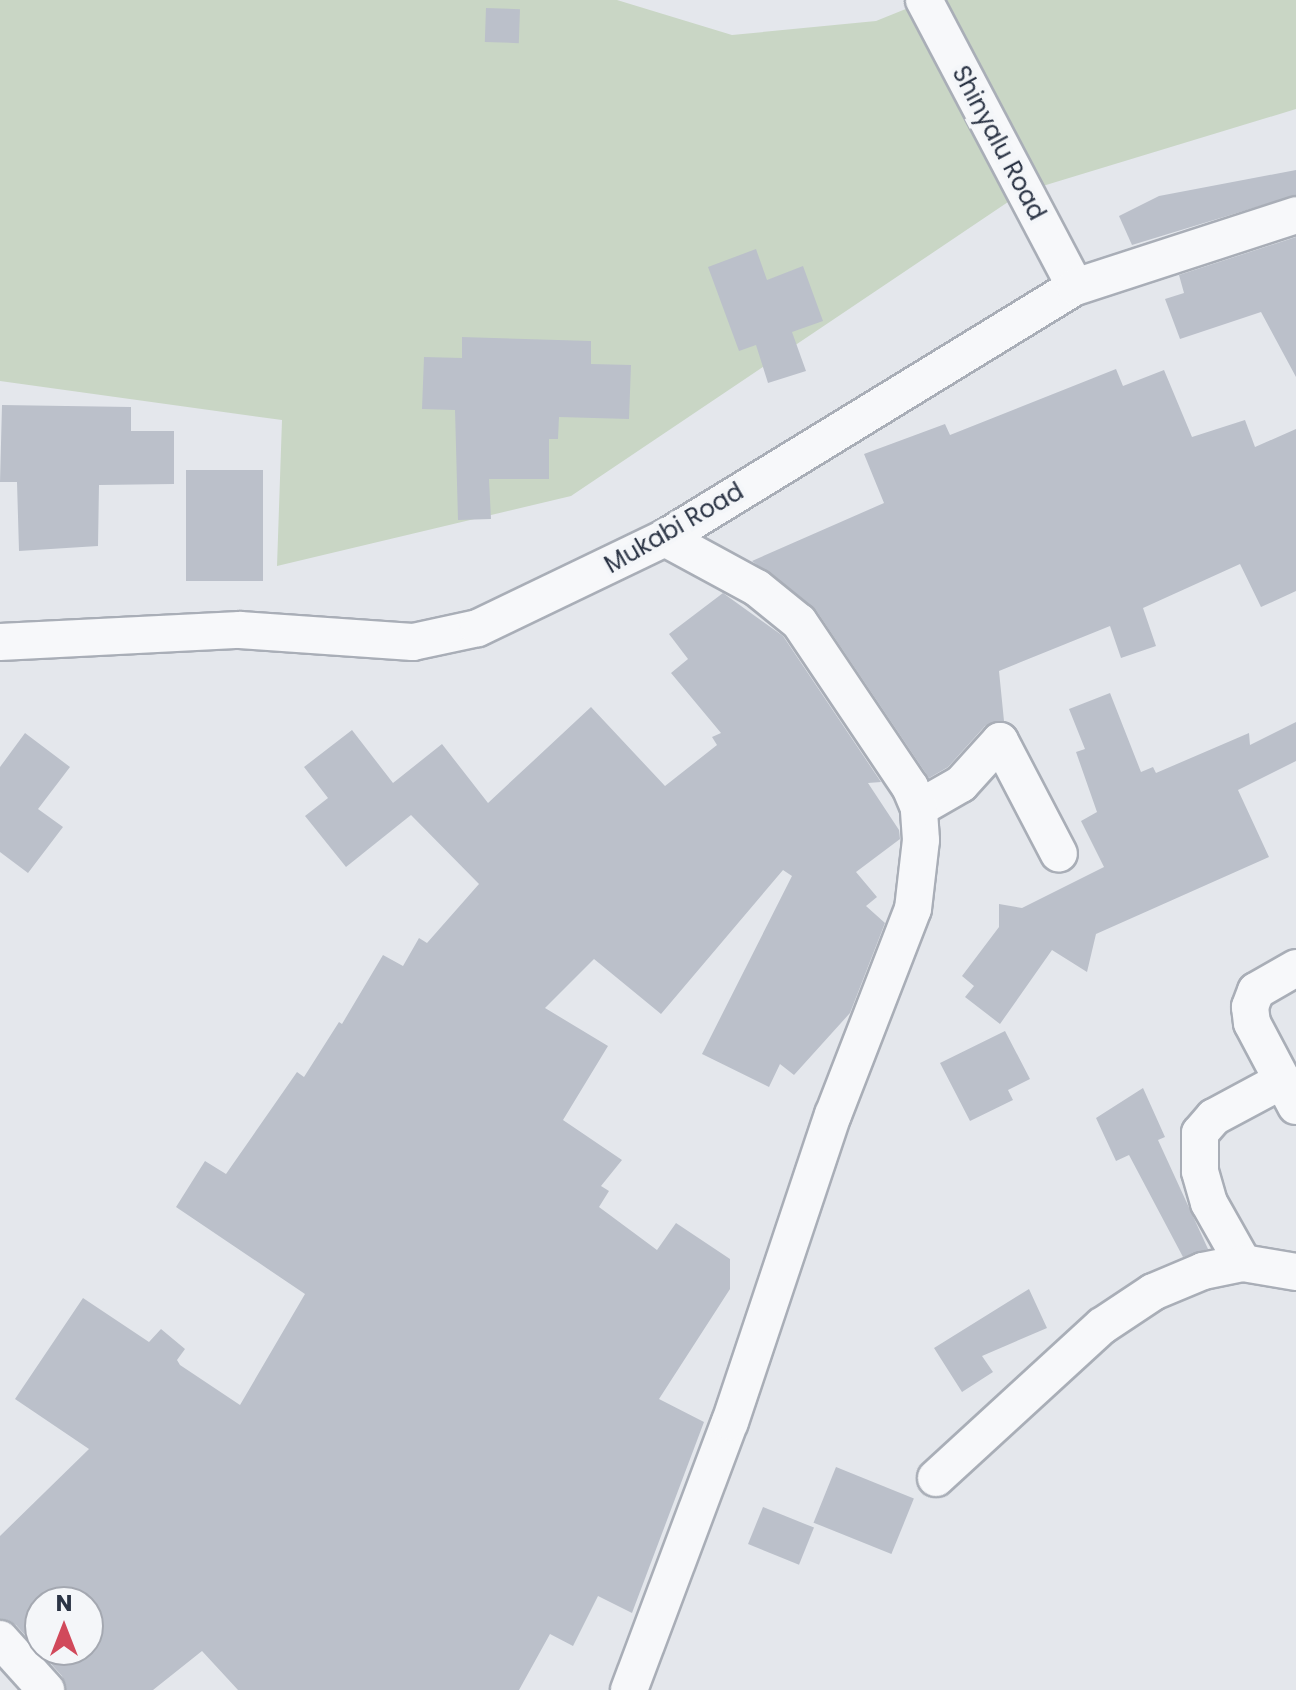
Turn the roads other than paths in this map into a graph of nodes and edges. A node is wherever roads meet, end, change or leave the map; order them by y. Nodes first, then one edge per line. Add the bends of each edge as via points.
1 (924, 0) edge
2 (1296, 215) edge
3 (1075, 287) junction
4 (665, 538) junction
5 (0, 642) edge
6 (919, 808) junction
7 (1059, 854) dead end
8 (1296, 968) edge
9 (1289, 1093) edge
10 (1243, 1263) junction
11 (1296, 1272) edge
12 (936, 1478) dead end
13 (0, 1639) edge
14 (46, 1690) edge
15 (629, 1690) edge

1 - 3 street, Shinyalu Road
2 - 3 street, Mukabi Road
3 - 4 street, Mukabi Road
4 - 5 street, Mukabi Road via 540,600 448,637 413,642 240,630
4 - 6 street via 757,588 799,622
6 - 7 street via 961,784 1000,741
6 - 15 street via 913,909 833,1115 730,1422
8 - 9 street via 1256,991 1250,1007 1252,1023
9 - 10 street via 1214,1117 1200,1133 1200,1171 1209,1203
10 - 11 street
10 - 12 street via 1203,1271 1153,1292 1102,1326
13 - 14 street

